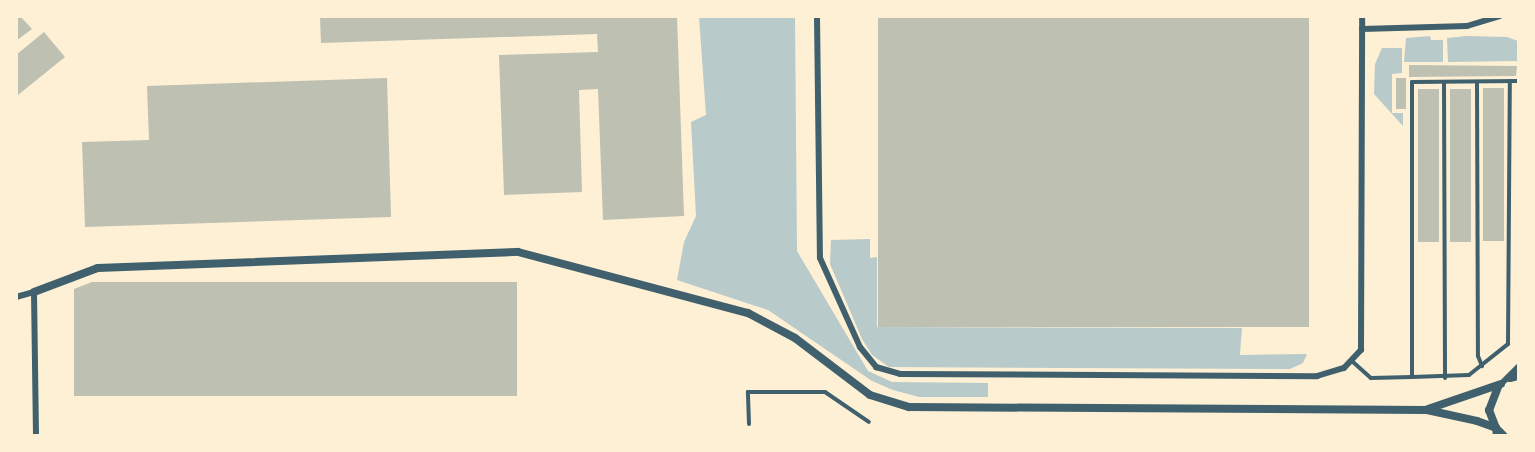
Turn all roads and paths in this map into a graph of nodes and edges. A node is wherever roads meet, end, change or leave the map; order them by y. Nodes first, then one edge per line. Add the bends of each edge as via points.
1 (817, 16) edge
2 (1362, 16) edge
3 (1499, 16) edge
4 (1362, 29) junction
5 (1510, 81) junction
6 (1518, 81) edge
7 (1444, 82) junction
8 (1477, 82) junction
9 (34, 291) junction
10 (16, 297) edge
11 (1353, 362) junction
12 (1482, 366) junction
13 (1518, 367) edge
14 (1413, 377) junction
15 (1514, 377) edge
16 (1445, 378) junction
17 (1501, 384) junction
18 (1427, 410) junction
19 (869, 422) dead end
20 (749, 424) dead end
21 (1497, 432) edge
22 (36, 435) edge
23 (1504, 435) edge

1 - 11 street via 820,258 860,347 876,367 900,375 1317,376
2 - 4 street
3 - 4 street via 1467,26
4 - 11 street via 1362,335 1361,350
5 - 6 lane
5 - 8 lane
5 - 12 lane via 1510,336 1503,351
7 - 8 lane
7 - 14 lane via 1412,82
7 - 16 lane
8 - 12 lane via 1478,356
9 - 10 street
9 - 18 street via 98,268 518,252 748,313 795,338 870,395 909,407
9 - 22 street
11 - 14 lane via 1371,378
12 - 16 lane via 1469,375
13 - 15 street
14 - 16 lane
15 - 17 street
17 - 18 street
17 - 21 street via 1489,410
18 - 21 street
19 - 20 lane via 825,392 748,392
21 - 23 street

